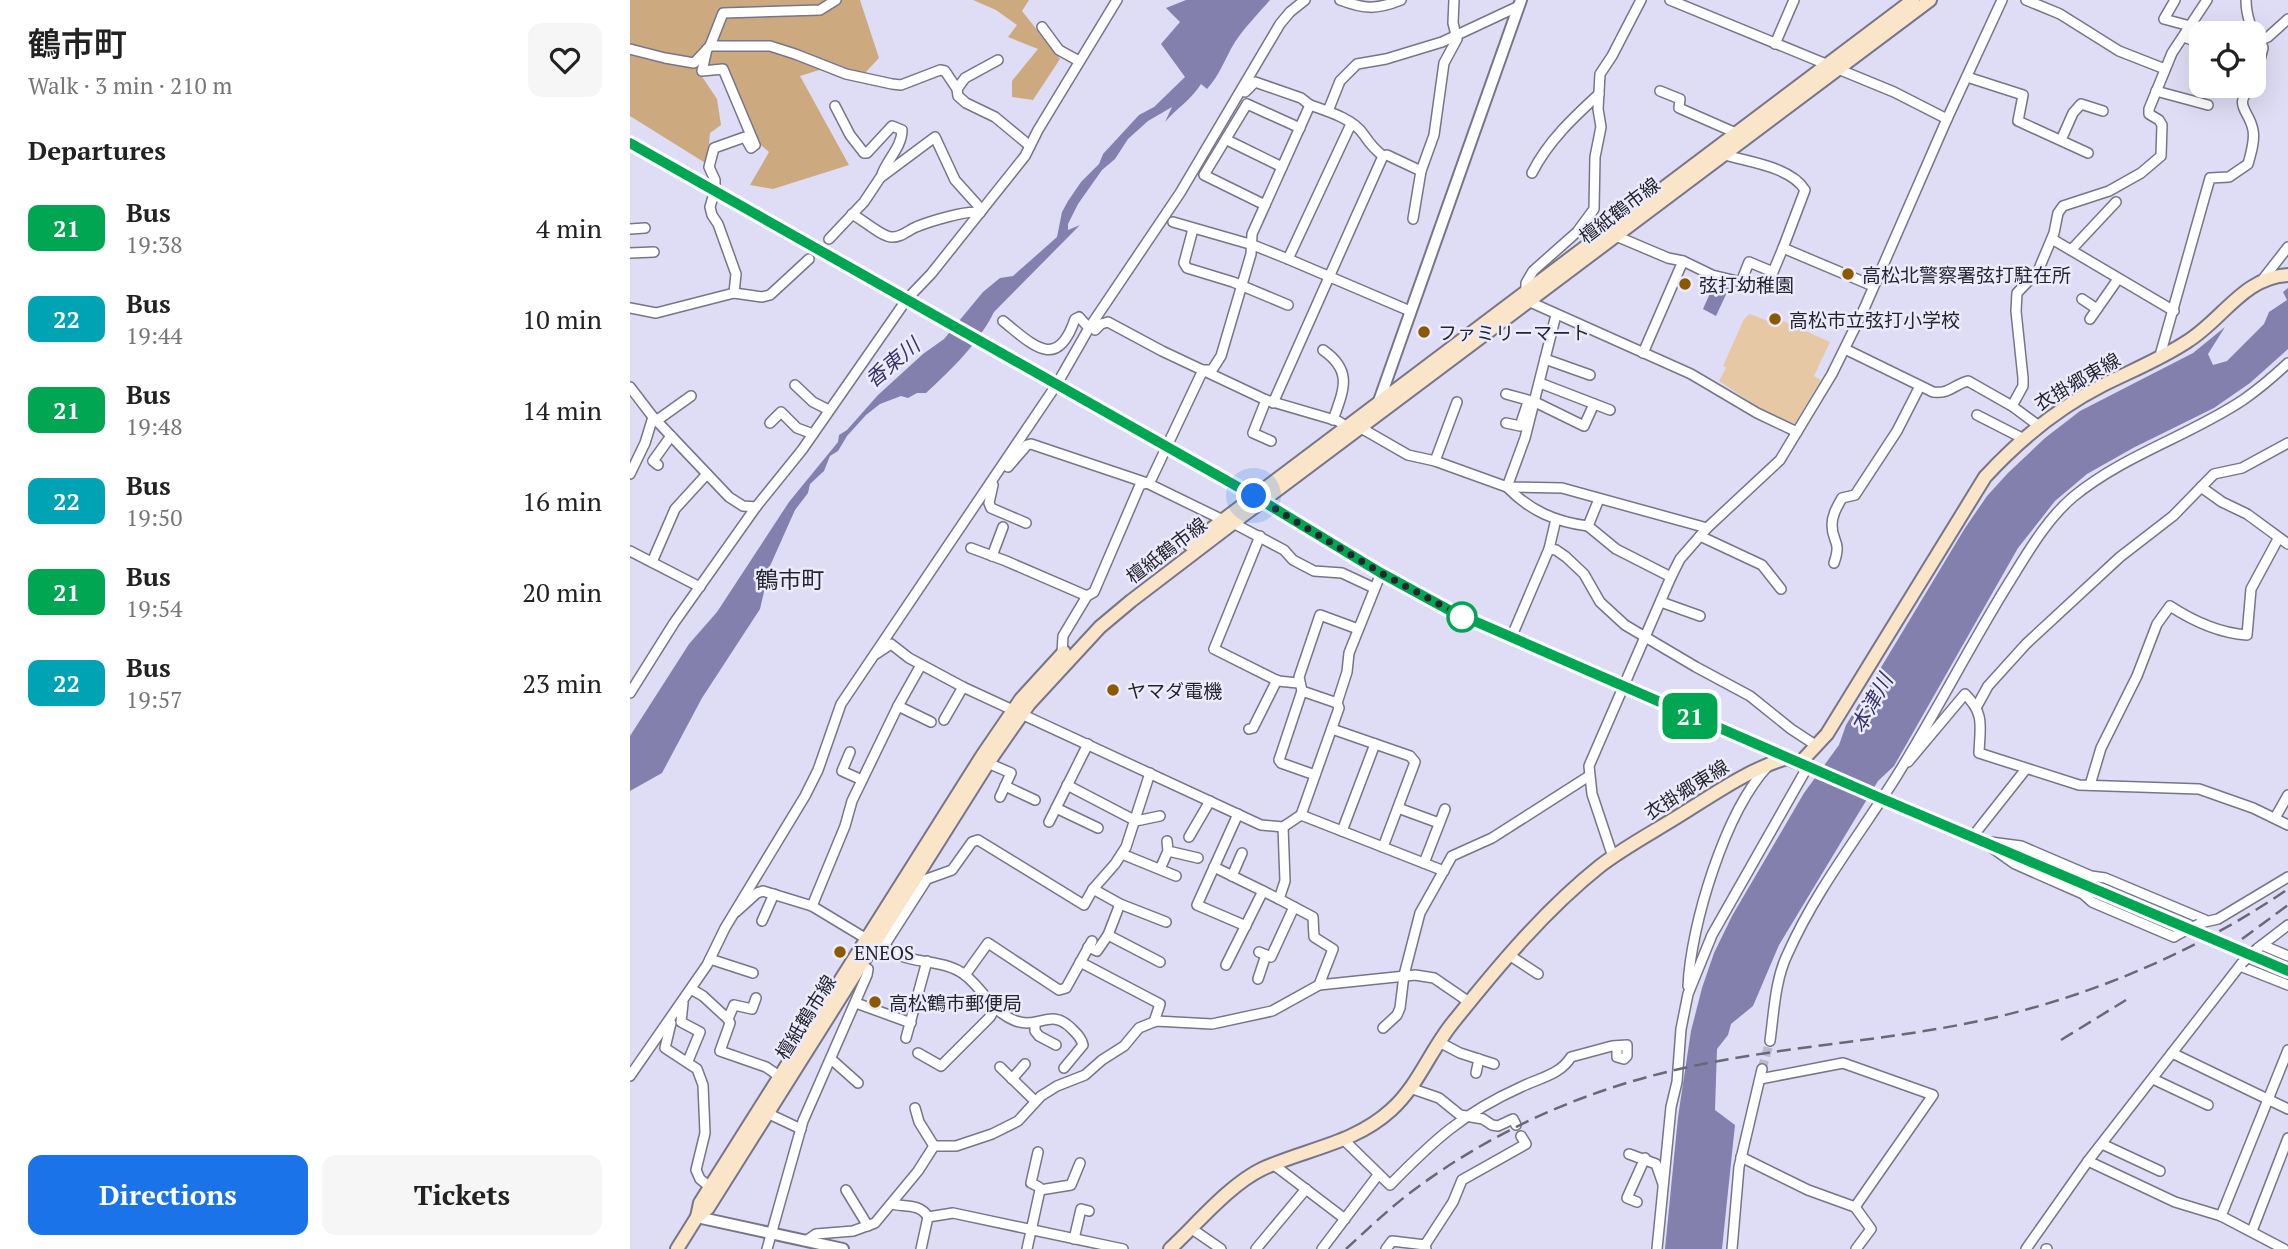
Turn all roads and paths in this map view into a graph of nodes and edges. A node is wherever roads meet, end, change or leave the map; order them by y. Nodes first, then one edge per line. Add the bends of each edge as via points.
1 (836, 0) edge
2 (1117, 0) edge
3 (1296, 0) edge
4 (1305, 0) edge
5 (1340, 0) edge
6 (1401, 0) edge
7 (1454, 0) edge
8 (1641, 0) edge
9 (1670, 0) edge
10 (1697, 0) edge
11 (1794, 0) edge
12 (1913, 0) edge
13 (1930, 0) edge
14 (2002, 0) edge
15 (2026, 0) edge
16 (2175, 0) edge
17 (2207, 0) edge
18 (2246, 0) edge
19 (1520, 3) edge
20 (1692, 10) junction
21 (1290, 12) junction
22 (2288, 19) edge
23 (2193, 21) edge
24 (2251, 21) edge
25 (2189, 26) edge
26 (1042, 27) dead end
27 (2189, 28) edge
28 (1456, 36) junction
29 (2266, 36) edge
30 (2185, 37) junction
31 (2189, 39) edge
32 (1775, 44) junction
33 (709, 48) junction
34 (630, 49) edge
35 (998, 60) dead end
36 (1079, 61) junction
37 (1832, 67) junction
38 (2165, 69) junction
39 (1967, 76) junction
40 (957, 89) junction
41 (1660, 91) dead end
42 (2156, 92) junction
43 (1239, 94) junction
44 (1599, 94) junction
45 (2242, 98) edge
46 (1310, 105) junction
47 (2208, 105) dead end
48 (835, 106) dead end
49 (1328, 111) junction
50 (2103, 111) dead end
51 (1947, 119) junction
52 (1351, 124) junction
53 (1300, 128) junction
54 (1736, 133) junction
55 (2061, 140) junction
56 (1227, 141) junction
57 (630, 143) edge
58 (1030, 146) junction
59 (2088, 153) dead end
60 (1725, 155) junction
61 (1383, 156) junction
62 (1282, 167) junction
63 (1421, 171) junction
64 (1532, 173) dead end
65 (880, 178) junction
66 (715, 190) junction
67 (2116, 202) dead end
68 (1265, 205) junction
69 (981, 211) junction
70 (852, 214) junction
71 (1413, 219) dead end
72 (1173, 222) dead end
73 (645, 228) dead end
74 (630, 229) edge
75 (1193, 229) junction
76 (1616, 236) junction
77 (829, 239) dead end
78 (2052, 239) junction
79 (1253, 246) junction
80 (2288, 247) edge
81 (1783, 248) junction
82 (2071, 250) junction
83 (654, 251) dead end
84 (630, 253) edge
85 (809, 259) dead end
86 (1288, 259) junction
87 (1683, 261) junction
88 (1328, 275) junction
89 (2288, 275) edge
90 (2268, 277) junction
91 (2118, 279) junction
92 (1242, 286) junction
93 (1872, 286) junction
94 (734, 293) junction
95 (1528, 297) junction
96 (2082, 299) dead end
97 (910, 300) junction
98 (1288, 305) dead end
99 (630, 308) edge
100 (2096, 309) junction
101 (2174, 310) junction
102 (1410, 311) junction
103 (1556, 315) junction
104 (2090, 319) dead end
105 (1003, 321) dead end
106 (1088, 332) junction
107 (1845, 348) junction
108 (1323, 350) dead end
109 (1643, 353) junction
110 (1545, 359) junction
111 (2159, 359) junction
112 (2288, 363) edge
113 (1203, 370) junction
114 (1590, 375) dead end
115 (1540, 383) junction
116 (1056, 384) junction
117 (795, 385) dead end
118 (1920, 386) junction
119 (630, 387) edge
120 (1506, 394) dead end
121 (691, 396) dead end
122 (1270, 401) junction
123 (1457, 402) dead end
124 (1531, 402) junction
125 (1378, 404) junction
126 (1594, 404) junction
127 (2012, 406) junction
128 (829, 410) junction
129 (1609, 410) dead end
130 (1977, 415) dead end
131 (655, 419) junction
132 (1332, 420) junction
133 (770, 423) dead end
134 (1506, 423) dead end
135 (1360, 425) junction
136 (2039, 426) junction
137 (1797, 432) junction
138 (813, 434) junction
139 (671, 436) junction
140 (2024, 439) junction
141 (1271, 441) dead end
142 (2288, 443) edge
143 (1167, 447) junction
144 (1435, 461) junction
145 (658, 465) dead end
146 (630, 474) edge
147 (707, 474) junction
148 (995, 478) junction
149 (1147, 483) junction
150 (1507, 487) junction
151 (2200, 487) junction
152 (1258, 499) junction
153 (1599, 499) junction
154 (743, 506) junction
155 (756, 508) junction
156 (1556, 519) junction
157 (1228, 521) junction
158 (1026, 523) dead end
159 (1588, 526) junction
160 (1003, 527) dead end
161 (740, 531) junction
162 (1704, 532) junction
163 (1259, 536) junction
164 (2278, 539) junction
165 (2288, 544) edge
166 (971, 548) dead end
167 (1549, 549) junction
168 (630, 551) edge
169 (992, 556) junction
170 (652, 562) junction
171 (1834, 564) dead end
172 (1381, 573) junction
173 (1671, 577) junction
174 (700, 587) junction
175 (1374, 588) junction
176 (1781, 589) dead end
177 (1087, 596) junction
178 (1661, 602) junction
179 (1700, 616) dead end
180 (1358, 629) junction
181 (1645, 637) junction
182 (1511, 638) junction
183 (1062, 654) junction
184 (872, 656) junction
185 (921, 665) junction
186 (1276, 680) junction
187 (962, 687) junction
188 (1300, 687) junction
189 (1623, 687) junction
190 (630, 693) edge
191 (1337, 703) junction
192 (898, 706) junction
193 (1977, 706) junction
194 (1018, 712) junction
195 (944, 720) dead end
196 (931, 722) dead end
197 (1249, 729) dead end
198 (1332, 729) junction
199 (1088, 744) junction
200 (1375, 744) junction
201 (1817, 746) junction
202 (850, 752) dead end
203 (1787, 758) junction
204 (1772, 762) junction
205 (988, 763) junction
206 (1807, 766) junction
207 (1902, 766) junction
208 (2026, 769) junction
209 (1150, 773) junction
210 (1315, 775) junction
211 (1589, 776) junction
212 (862, 780) junction
213 (1067, 785) junction
214 (2090, 785) junction
215 (1005, 786) junction
216 (2288, 795) edge
217 (1000, 797) dead end
218 (1880, 798) junction
219 (1035, 800) dead end
220 (1210, 801) junction
221 (1056, 808) junction
222 (1398, 808) junction
223 (1445, 809) dead end
224 (1238, 814) junction
225 (1301, 815) junction
226 (1160, 816) dead end
227 (2275, 818) junction
228 (1133, 819) junction
229 (1048, 822) dead end
230 (1439, 823) junction
231 (2288, 825) edge
232 (1283, 827) junction
233 (1098, 828) dead end
234 (1342, 831) junction
235 (1189, 837) dead end
236 (1977, 838) junction
237 (1382, 847) junction
238 (1242, 853) dead end
239 (1122, 854) junction
240 (1613, 857) junction
241 (1198, 858) dead end
242 (1424, 863) junction
243 (1214, 867) junction
244 (1160, 869) junction
245 (1444, 871) junction
246 (923, 876) junction
247 (1176, 876) dead end
248 (1232, 876) junction
249 (2288, 877) edge
250 (1093, 889) junction
251 (1263, 891) junction
252 (774, 894) junction
253 (1279, 899) junction
254 (1120, 904) junction
255 (812, 906) junction
256 (1294, 906) junction
257 (733, 913) junction
258 (762, 920) dead end
259 (1166, 922) dead end
260 (2202, 922) junction
261 (2288, 925) edge
262 (1246, 926) junction
263 (1108, 935) junction
264 (875, 942) junction
265 (2260, 947) junction
266 (1509, 955) junction
267 (2288, 956) edge
268 (710, 959) junction
269 (927, 961) junction
270 (1080, 962) junction
271 (1160, 962) dead end
272 (856, 963) junction
273 (1226, 965) dead end
274 (2241, 965) junction
275 (2288, 971) edge
276 (753, 973) dead end
277 (965, 975) junction
278 (1404, 975) junction
279 (1538, 975) dead end
280 (1258, 979) dead end
281 (1319, 985) junction
282 (2288, 985) edge
283 (691, 989) junction
284 (1688, 994) junction
285 (757, 998) dead end
286 (683, 1001) junction
287 (1469, 1002) junction
288 (856, 1003) junction
289 (995, 1008) junction
290 (674, 1013) junction
291 (728, 1018) junction
292 (1154, 1021) junction
293 (911, 1023) junction
294 (1035, 1023) junction
295 (1382, 1028) dead end
296 (906, 1038) dead end
297 (1770, 1041) tunnel mouth
298 (1439, 1042) junction
299 (1056, 1045) dead end
300 (1617, 1046) dead end
301 (2288, 1050) edge
302 (918, 1053) dead end
303 (2172, 1053) junction
304 (831, 1059) junction
305 (1479, 1059) junction
306 (688, 1061) junction
307 (1494, 1063) dead end
308 (1026, 1064) dead end
309 (1000, 1067) dead end
310 (1064, 1068) dead end
311 (1476, 1073) dead end
312 (630, 1076) edge
313 (779, 1076) junction
314 (1012, 1079) junction
315 (2153, 1079) junction
316 (858, 1083) dead end
317 (1410, 1088) junction
318 (2269, 1098) junction
319 (1035, 1101) junction
320 (2208, 1105) dead end
321 (915, 1108) dead end
322 (2288, 1109) edge
323 (767, 1113) junction
324 (1465, 1116) junction
325 (1516, 1125) dead end
326 (801, 1129) junction
327 (1521, 1136) dead end
328 (2288, 1139) edge
329 (1344, 1140) junction
330 (2102, 1144) junction
331 (934, 1146) junction
332 (1038, 1152) dead end
333 (1629, 1154) dead end
334 (1741, 1157) junction
335 (1645, 1158) junction
336 (2088, 1161) junction
337 (1080, 1163) dead end
338 (1274, 1165) junction
339 (2160, 1171) dead end
340 (1378, 1175) junction
341 (1664, 1185) junction
342 (710, 1187) junction
343 (1306, 1189) junction
344 (846, 1190) dead end
345 (1041, 1190) junction
346 (1637, 1202) dead end
347 (891, 1204) junction
348 (1854, 1207) junction
349 (1089, 1211) dead end
350 (2221, 1216) junction
351 (697, 1217) junction
352 (928, 1217) junction
353 (1345, 1219) junction
354 (868, 1226) junction
355 (1192, 1228) junction
356 (1032, 1230) junction
357 (2252, 1231) junction
358 (771, 1234) junction
359 (1074, 1239) junction
360 (806, 1241) junction
361 (1425, 1247) edge
362 (1110, 1248) edge
363 (677, 1249) edge
364 (767, 1249) edge
365 (843, 1249) edge
366 (921, 1249) edge
367 (1027, 1249) edge
368 (1122, 1249) edge
369 (1170, 1249) edge
370 (1221, 1249) edge
371 (1256, 1249) edge
372 (1322, 1249) edge
373 (1386, 1249) edge
374 (1657, 1249) edge
375 (1732, 1249) edge
376 (1856, 1249) edge
377 (2025, 1249) edge
378 (2284, 1249) edge

1 - 33 street via 820,10 723,13
2 - 36 street
3 - 21 street
4 - 21 street
5 - 6 street via 1363,8
7 - 28 street
8 - 44 street via 1600,74
9 - 20 street
10 - 20 street
11 - 32 street
12 - 37 main road, 檀紙鶴市線
13 - 37 main road, 檀紙鶴市線
14 - 39 street
15 - 38 street via 2060,14 2119,51
16 - 25 street via 2164,19
17 - 23 street
18 - 24 street
19 - 28 street
19 - 102 street
20 - 32 street
21 - 43 street
22 - 29 street
26 - 36 street via 1059,50
27 - 30 street
28 - 49 street via 1357,64 1340,80
28 - 63 street via 1444,64 1434,135
30 - 31 street
30 - 38 street
32 - 37 street
33 - 34 street via 694,63
33 - 40 street via 770,47 846,74 901,85 940,70
33 - 66 street via 702,71 723,69 755,145 751,148 745,137 714,148 709,167
35 - 40 street via 965,78
36 - 58 street
37 - 51 street
37 - 54 main road, 檀紙鶴市線
37 - 60 main road, 檀紙鶴市線
38 - 42 street
39 - 51 street
39 - 55 street via 2024,95 2018,121
40 - 58 street via 966,103 995,117
41 - 54 street via 1679,99 1679,108
42 - 47 street
42 - 78 street via 2149,114 2162,125 2161,156 2109,191 2063,206
43 - 46 street via 1255,82
43 - 106 street
44 - 64 street via 1542,154
44 - 95 street via 1594,209 1577,232 1533,271 1526,283
45 - 101 street via 2253,129 2248,164 2229,177 2210,178
46 - 49 street
46 - 53 street
48 - 65 street via 863,153 892,126 902,130
49 - 52 street
50 - 55 street via 2081,104
51 - 93 street
52 - 61 street
52 - 86 street
53 - 56 street via 1247,104
53 - 62 street
54 - 95 main road, 檀紙鶴市線
55 - 59 street
56 - 62 street
56 - 68 street via 1204,175
57 - 66 street
58 - 69 street
60 - 76 main road, 檀紙鶴市線
60 - 81 street via 1762,163 1805,190
61 - 63 street
61 - 88 street
62 - 68 street
63 - 71 street
65 - 69 street via 934,137 955,180
65 - 70 street
66 - 94 street via 710,208 736,274
66 - 97 street
67 - 82 street
68 - 79 street via 1252,234
69 - 70 street via 920,225 892,238
69 - 97 street
70 - 77 street
72 - 75 street
73 - 74 street
75 - 79 street
75 - 92 street via 1184,262 1187,268
76 - 87 street
76 - 95 main road, 檀紙鶴市線
78 - 82 street
78 - 127 street via 2038,271 2017,293 2023,378
79 - 86 street
79 - 92 street
80 - 90 street
81 - 87 street via 1773,272 1749,262 1741,282
81 - 93 street
82 - 91 street
83 - 84 street
85 - 94 street via 770,295
86 - 88 street
87 - 109 street
88 - 102 street
88 - 122 street
89 - 90 main road
90 - 111 main road, 衣掛郷東線 via 2233,301 2206,329
91 - 100 street
91 - 101 street
92 - 98 street
92 - 113 street via 1221,356 1212,370
93 - 107 street
94 - 99 street via 656,313
95 - 103 street
95 - 125 main road, 檀紙鶴市線
95 - 135 main road, 檀紙鶴市線
96 - 100 street
97 - 116 street
97 - 128 street
100 - 104 street
101 - 111 street
102 - 125 street
103 - 109 street
103 - 110 street
105 - 106 street via 1036,348 1047,351 1062,345 1074,318 1079,317
106 - 113 street via 1091,335 1108,323
106 - 116 street
107 - 118 street
107 - 137 street
108 - 132 street via 1340,363 1343,376
109 - 137 street
110 - 114 street
110 - 115 street
111 - 136 main road, 衣掛郷東線 via 2101,386
112 - 207 street via 2241,401 2116,467 2071,499 2027,553
113 - 122 street
113 - 143 street
115 - 124 street
115 - 126 street
116 - 143 street
116 - 148 street
117 - 128 street
118 - 127 street via 1944,393 1968,381
118 - 171 street via 1856,495 1842,498 1834,512 1833,531 1839,548
119 - 131 street
120 - 124 street
121 - 131 street
122 - 132 street
122 - 141 street via 1253,433
123 - 144 street
124 - 126 street via 1584,426
124 - 134 street via 1520,426
124 - 150 street via 1525,438
125 - 135 main road, 檀紙鶴市線
125 - 135 street
126 - 129 street
127 - 136 street
128 - 138 street
130 - 140 street
131 - 139 street
131 - 146 street
132 - 135 street
133 - 138 street via 781,412 797,428
135 - 144 street via 1408,455
135 - 152 main road, 檀紙鶴市線
136 - 140 main road, 衣掛郷東線
137 - 162 street via 1780,460
138 - 155 street
139 - 145 street via 653,461
139 - 147 street
140 - 201 main road, 衣掛郷東線 via 1985,477
142 - 151 street via 2242,468 2214,474
143 - 149 street
143 - 152 street
144 - 150 street
147 - 154 street
147 - 170 street via 674,509
148 - 149 street via 1031,444
148 - 158 street via 991,508
148 - 184 street
149 - 157 street
149 - 177 street via 1140,485 1094,592
150 - 153 street via 1562,488
150 - 156 street via 1527,505
151 - 164 street via 2247,514
151 - 193 street via 2026,644 1988,686
152 - 157 main road, 檀紙鶴市線
152 - 172 street
153 - 159 street
153 - 162 street
154 - 155 street
154 - 161 street
155 - 161 street
156 - 159 street
156 - 167 street
157 - 163 street
157 - 183 main road, 檀紙鶴市線 via 1126,595
157 - 194 main road, 檀紙鶴市線 via 1100,627
159 - 173 street via 1616,549
160 - 169 street
161 - 174 street
162 - 173 street
162 - 176 street via 1762,565
163 - 175 street via 1314,571 1342,573
163 - 186 street via 1214,649
164 - 165 street
164 - 214 street via 2250,589 2246,635 2191,620 2170,606 2157,624 2101,748
166 - 169 street
167 - 181 street via 1566,557 1584,575 1600,602
167 - 182 street
168 - 170 street
169 - 177 street
170 - 174 street
172 - 175 street
172 - 182 street
173 - 178 street
174 - 190 street
175 - 180 street
177 - 183 street via 1063,636
178 - 179 street
178 - 181 street
180 - 188 street via 1320,615
180 - 191 street
181 - 189 street
181 - 201 street via 1750,696
182 - 189 street
183 - 194 main road, 檀紙鶴市線 via 1034,684
184 - 185 street via 891,644
184 - 257 street via 841,704 805,796
185 - 187 street
185 - 192 street
186 - 188 street
186 - 197 street
187 - 194 street
187 - 195 street
188 - 191 street
188 - 210 street via 1279,760
189 - 203 street
189 - 211 street via 1591,759
191 - 198 street
192 - 196 street
192 - 212 street
193 - 207 street via 1965,694 1913,759
193 - 208 street via 1979,753
194 - 199 street
194 - 205 main road, 檀紙鶴市線
194 - 264 main road, 檀紙鶴市線
198 - 200 street
198 - 210 street
199 - 209 street
199 - 213 street
200 - 222 street via 1415,762
200 - 234 street
201 - 206 main road, 衣掛郷東線
202 - 212 street via 842,771
203 - 204 main road, 衣掛郷東線
203 - 206 main road
204 - 240 main road, 衣掛郷東線
204 - 284 street via 1721,846 1692,949
205 - 215 street via 1011,773
205 - 246 main road, 檀紙鶴市線
206 - 218 street
206 - 284 street via 1717,925
207 - 218 street
208 - 214 street
208 - 236 street
209 - 220 street
209 - 228 street
210 - 225 street
211 - 240 street
211 - 245 street via 1492,838 1452,856
212 - 255 street
213 - 221 street
213 - 228 street
214 - 227 street via 2199,789
215 - 217 street
215 - 219 street
216 - 227 street
218 - 236 street
218 - 297 street via 1787,954
220 - 224 street
220 - 235 street
221 - 229 street
221 - 233 street
222 - 230 street
222 - 237 street
223 - 230 street
224 - 232 street via 1261,825
224 - 243 street
225 - 232 street
225 - 234 street
226 - 228 street
227 - 231 street
228 - 239 street
230 - 242 street
232 - 253 street via 1285,881
234 - 237 street
236 - 260 street via 2021,846
236 - 260 street, bridge via 2028,871 2174,937
236 - 275 street
237 - 242 street
238 - 248 street
239 - 244 street
239 - 250 street
240 - 266 main road, 衣掛郷東線
241 - 244 street via 1168,846
242 - 245 street
243 - 248 street
243 - 262 street via 1197,905
244 - 247 street
245 - 278 street via 1420,913
246 - 250 street via 952,870 978,840 1084,905
246 - 264 main road, 檀紙鶴市線
248 - 251 street
249 - 260 street via 2218,919
250 - 254 street
251 - 253 street
251 - 262 street
252 - 255 street
252 - 257 street via 757,893
252 - 258 street
253 - 256 street
254 - 259 street
254 - 263 street
255 - 264 street
256 - 280 street via 1271,957 1262,954
256 - 281 street via 1313,917 1314,937 1333,948
257 - 268 street
261 - 265 street
262 - 273 street
263 - 270 street via 1097,951 1090,944
263 - 271 street
264 - 269 street via 900,956
264 - 272 main road, 檀紙鶴市線
265 - 267 street
265 - 274 street, bridge
266 - 279 street
266 - 287 main road, 衣掛郷東線
268 - 276 street
268 - 283 street
269 - 277 street
269 - 293 street
270 - 277 street via 1066,988 1059,990 988,943
270 - 292 street via 1160,1004
272 - 288 street via 868,970
272 - 313 main road, 檀紙鶴市線
272 - 323 main road, 檀紙鶴市線
274 - 282 street
274 - 303 street
277 - 289 street
278 - 281 street
278 - 287 street via 1434,978
278 - 295 street via 1400,1008
281 - 292 street via 1272,1011 1212,1024
283 - 286 street
283 - 291 street
284 - 341 street
285 - 291 street via 752,1009 734,1005
286 - 290 street
286 - 306 street via 681,1022 700,1032
287 - 298 main road, 衣掛郷東線
288 - 293 street
288 - 304 street
289 - 294 street via 1018,1022
289 - 302 street via 941,1066
290 - 306 street via 664,1045
290 - 312 street
291 - 313 street via 720,1051
292 - 319 street via 1139,1028 1085,1076
293 - 296 street
294 - 299 street via 1039,1036
294 - 310 street via 1057,1018 1082,1040 1083,1045
298 - 305 street
298 - 317 main road, 衣掛郷東線
300 - 324 street via 1571,1057 1564,1069
301 - 318 street
303 - 315 street
303 - 318 street
304 - 316 street
304 - 326 street
305 - 307 street
305 - 311 street
306 - 342 street via 697,1069 703,1086 705,1112 696,1170
308 - 314 street
309 - 314 street
313 - 342 main road, 檀紙鶴市線
314 - 319 street
315 - 320 street
315 - 330 street
317 - 324 street via 1439,1098
317 - 329 main road, 衣掛郷東線 via 1390,1112
318 - 322 street
318 - 350 street
319 - 331 street via 1018,1121 992,1134 956,1146
321 - 331 street
323 - 326 street
323 - 351 main road, 檀紙鶴市線 via 708,1208
324 - 325 street via 1498,1126 1513,1119
324 - 340 street via 1391,1185
326 - 358 street
327 - 361 street via 1526,1144 1462,1180
328 - 357 street
329 - 338 main road, 衣掛郷東線
329 - 340 street
330 - 336 street
330 - 339 street
331 - 347 street
332 - 345 street via 1031,1183
333 - 335 street
334 - 348 street
334 - 348 street via 1761,1074 1843,1063 1933,1095
334 - 375 street
335 - 341 street via 1656,1164
335 - 346 street via 1627,1198
336 - 350 street via 2175,1202
336 - 377 street
337 - 345 street via 1071,1185
338 - 343 street
338 - 355 main road, 衣掛郷東線 via 1246,1180
340 - 353 street
341 - 374 street
342 - 351 main road, 檀紙鶴市線
343 - 353 street
343 - 371 street
344 - 354 street
345 - 356 street
347 - 352 street via 914,1207
347 - 354 street
348 - 376 street via 1871,1229
349 - 359 street via 1081,1209
350 - 357 street
351 - 358 street
351 - 363 main road, 檀紙鶴市線
352 - 356 street via 953,1213
352 - 366 street
353 - 372 street
354 - 360 street via 816,1234
355 - 369 main road, 衣掛郷東線
355 - 370 street
356 - 359 street
356 - 367 street
357 - 378 street
358 - 360 street
358 - 364 street
359 - 362 street
360 - 365 street
361 - 373 street via 1392,1241
362 - 368 street

